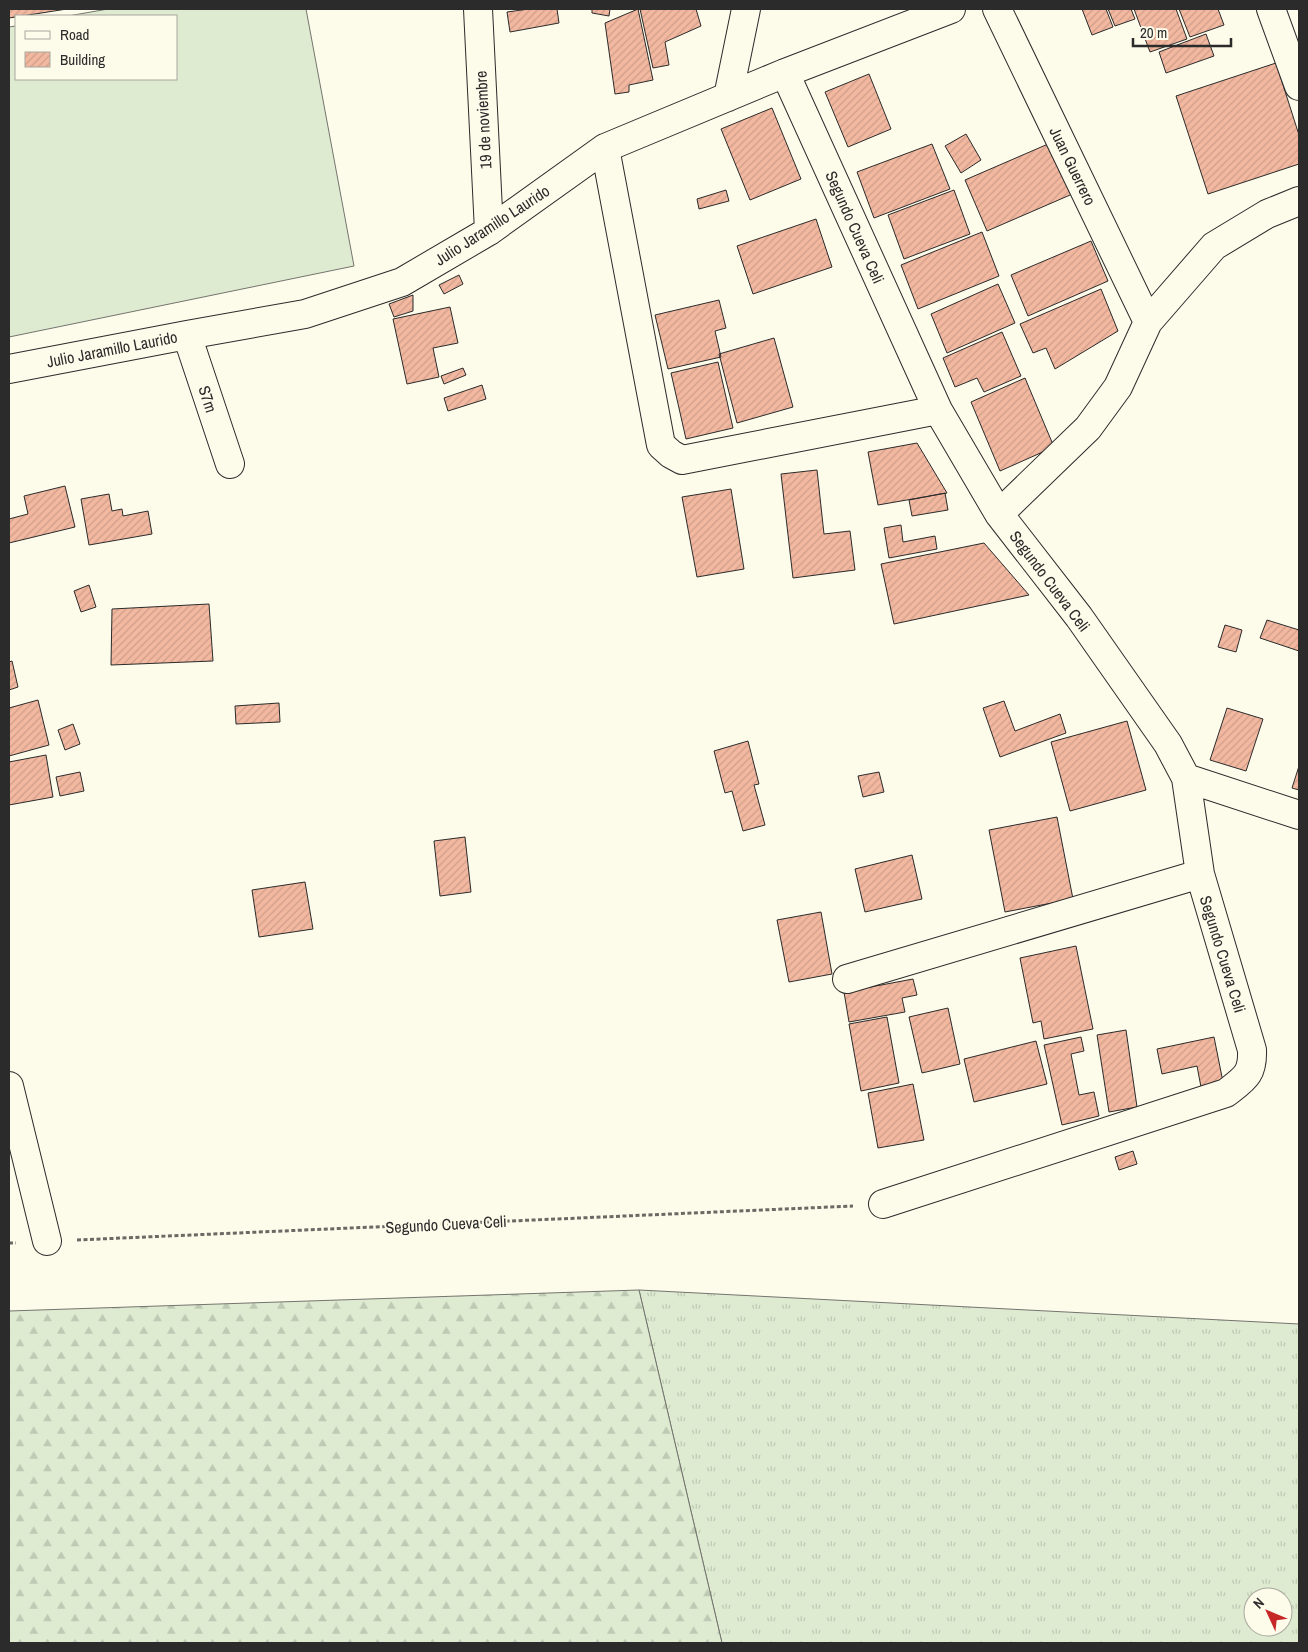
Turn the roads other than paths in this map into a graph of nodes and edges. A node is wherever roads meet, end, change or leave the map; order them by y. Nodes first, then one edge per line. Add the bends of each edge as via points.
1 (478, 9) edge
2 (746, 9) edge
3 (951, 9) edge
4 (997, 9) edge
5 (1271, 9) edge
6 (785, 73) junction
7 (1299, 86) edge
8 (728, 97) junction
9 (605, 148) junction
10 (1299, 201) edge
11 (489, 231) junction
12 (1148, 322) junction
13 (187, 335) junction
14 (9, 369) edge
15 (938, 410) junction
16 (230, 464) dead end
17 (999, 514) junction
18 (1186, 778) junction
19 (1299, 815) edge
20 (1200, 874) junction
21 (847, 979) dead end
22 (9, 1086) edge
23 (883, 1204) road end
24 (47, 1241) road end

1 - 11 street, 19 de noviembre
2 - 8 street
3 - 6 street, Julio Jaramillo Laurido
4 - 12 street, Juan Guerrero
5 - 7 street
6 - 8 street, Julio Jaramillo Laurido
6 - 15 street, Segundo Cueva Celi
8 - 9 street, Julio Jaramillo Laurido
9 - 11 street, Julio Jaramillo Laurido
9 - 15 street via 661,445 671,454 682,460
10 - 12 street via 1267,214 1214,246
11 - 13 street, Julio Jaramillo Laurido via 402,282 306,314
12 - 17 street via 1118,387 1088,428
13 - 14 street, Julio Jaramillo Laurido
13 - 16 street, S7m
15 - 17 street, Segundo Cueva Celi
17 - 18 street, Segundo Cueva Celi via 1079,617 1168,744
18 - 19 street
18 - 20 street, Segundo Cueva Celi
20 - 21 street
20 - 23 street, Segundo Cueva Celi via 1252,1050 1248,1075 1226,1093
22 - 24 street

